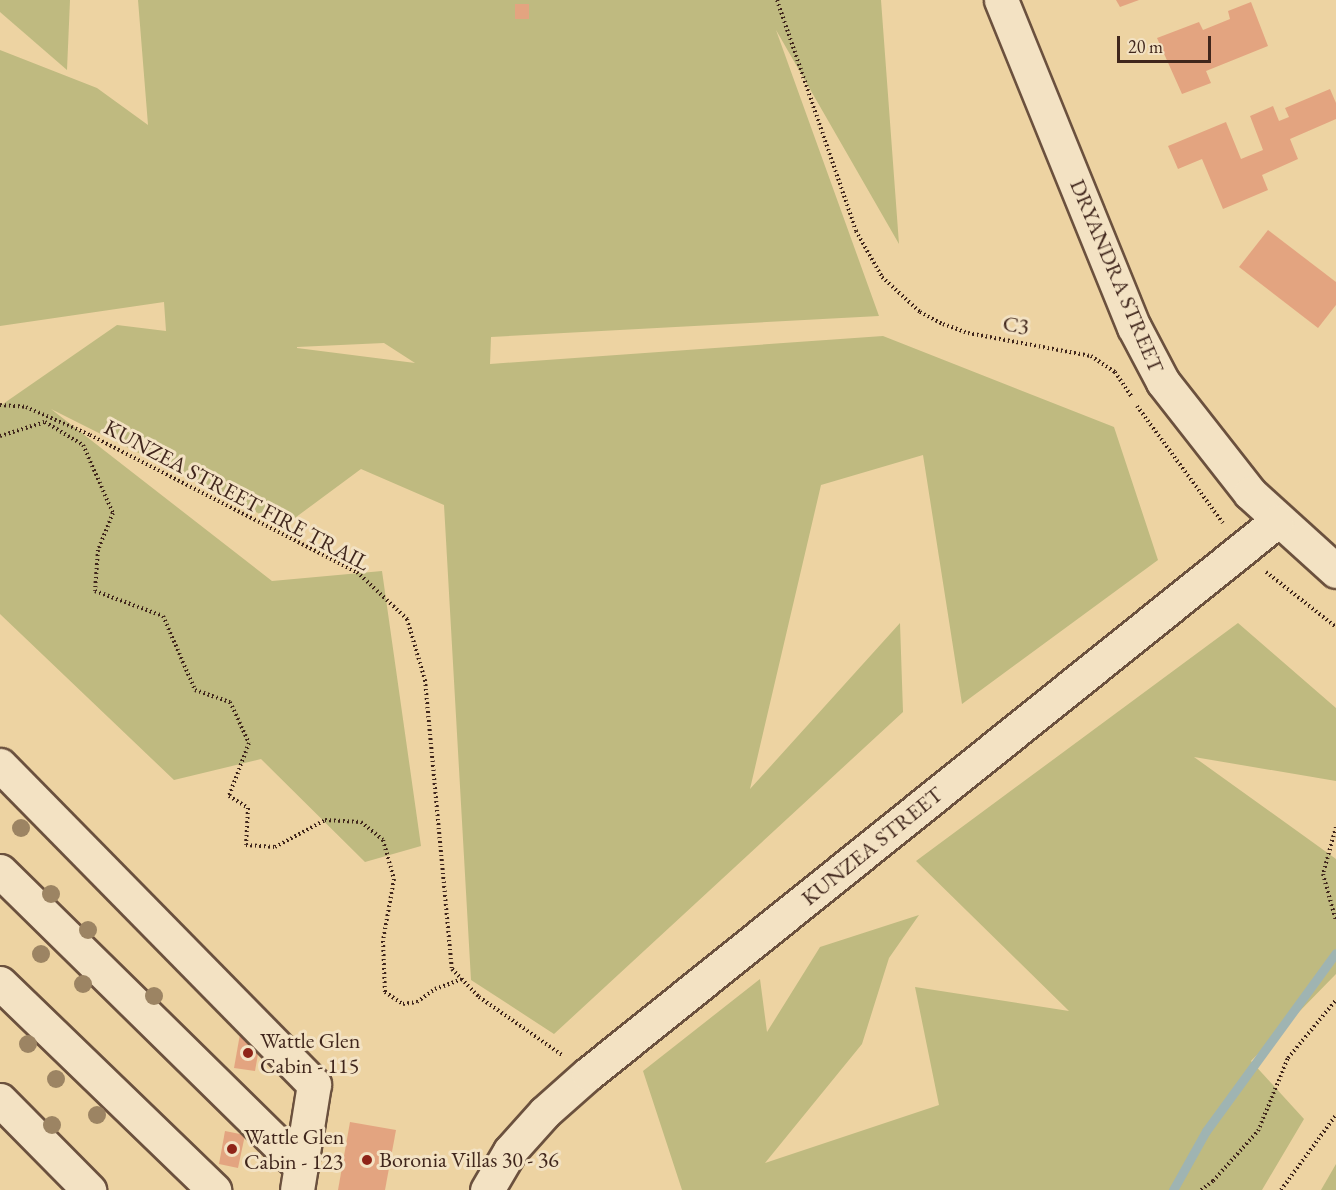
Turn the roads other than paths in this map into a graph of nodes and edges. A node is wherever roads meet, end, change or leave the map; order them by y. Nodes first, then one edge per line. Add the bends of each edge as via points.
1 (1001, 0) edge
2 (1277, 521) junction
3 (1336, 571) edge
4 (0, 765) edge
5 (0, 872) edge
6 (0, 982) edge
7 (0, 1100) edge
8 (299, 1178) edge
9 (89, 1190) edge
10 (214, 1190) edge
11 (487, 1190) edge

1 - 2 street, DRYANDRA STREET via 1134,327 1163,382
2 - 3 street, DRYANDRA STREET
2 - 11 street, KUNZEA STREET via 588,1074 545,1112 510,1151
4 - 8 street via 314,1084
5 - 8 street
6 - 10 street
7 - 9 street

